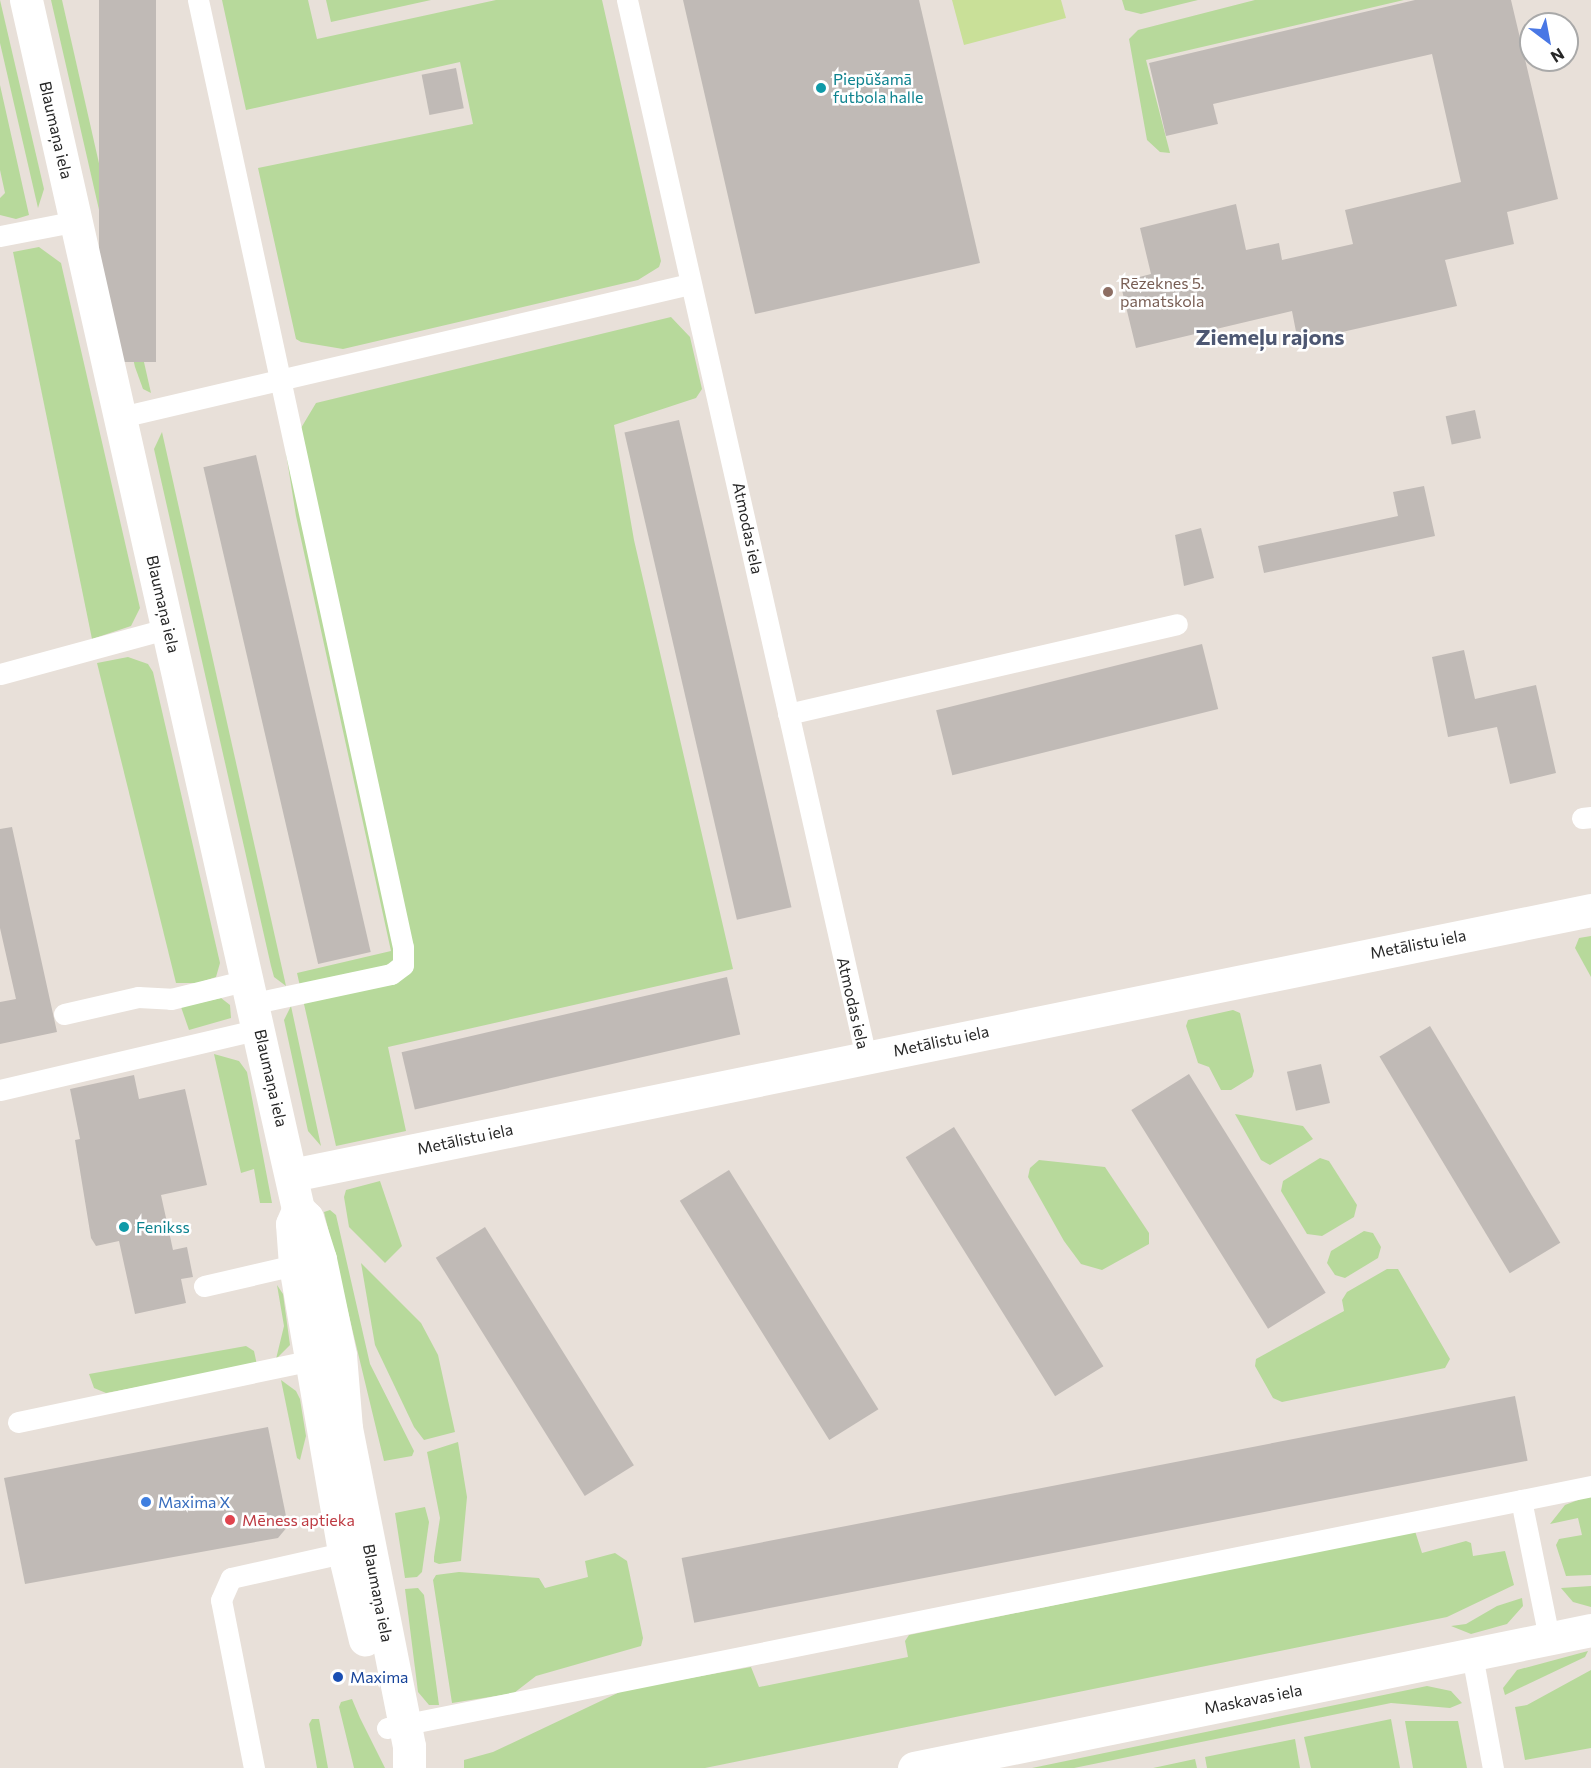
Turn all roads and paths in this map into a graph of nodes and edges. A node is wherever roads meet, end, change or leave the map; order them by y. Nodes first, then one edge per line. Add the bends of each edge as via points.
1 (26, 0) edge
2 (198, 0) edge
3 (627, 0) edge
4 (77, 221) junction
5 (0, 236) edge
6 (690, 284) junction
7 (280, 381) junction
8 (121, 417) junction
9 (1177, 624) dead end
10 (169, 628) junction
11 (0, 674) edge
12 (788, 714) junction
13 (1591, 910) edge
14 (254, 1004) junction
15 (64, 1014) dead end
16 (866, 1057) junction
17 (0, 1090) edge
18 (292, 1175) junction
19 (298, 1209) junction
20 (295, 1265) junction
21 (204, 1286) dead end
22 (325, 1358) junction
23 (18, 1422) dead end
24 (1591, 1486) edge
25 (1521, 1500) junction
26 (357, 1550) junction
27 (1591, 1630) edge
28 (1549, 1638) junction
29 (1472, 1655) junction
30 (395, 1726) junction
31 (254, 1768) edge
32 (400, 1768) edge
33 (409, 1768) edge
34 (914, 1768) edge
35 (1493, 1768) edge

1 - 4 street, Blaumaņa iela
2 - 7 lane
3 - 6 lane, Atmodas iela
4 - 5 lane
4 - 8 street, Blaumaņa iela
6 - 7 lane
6 - 12 lane, Atmodas iela
7 - 8 lane
7 - 14 lane via 403,947 403,964 391,974
8 - 10 street, Blaumaņa iela
9 - 12 lane
10 - 11 lane
10 - 14 street, Blaumaņa iela
12 - 16 lane, Atmodas iela
13 - 16 street, Metālistu iela
14 - 15 lane via 138,997
14 - 17 lane
14 - 18 street, Blaumaņa iela
16 - 18 street, Metālistu iela
18 - 19 street, Blaumaņa iela
19 - 20 street, Blaumaņa iela via 292,1224
19 - 22 street, Blaumaņa iela via 307,1218 320,1259
20 - 21 lane
20 - 22 street, Blaumaņa iela
22 - 23 lane
22 - 26 street, Blaumaņa iela via 346,1428
24 - 25 lane
25 - 28 lane
25 - 30 lane
26 - 30 street, Blaumaņa iela
26 - 31 lane via 231,1578 221,1600
27 - 28 street, Maskavas iela
28 - 29 street, Maskavas iela
29 - 34 street, Maskavas iela
29 - 35 lane
30 - 32 street, Blaumaņa iela
30 - 33 street, Blaumaņa iela

